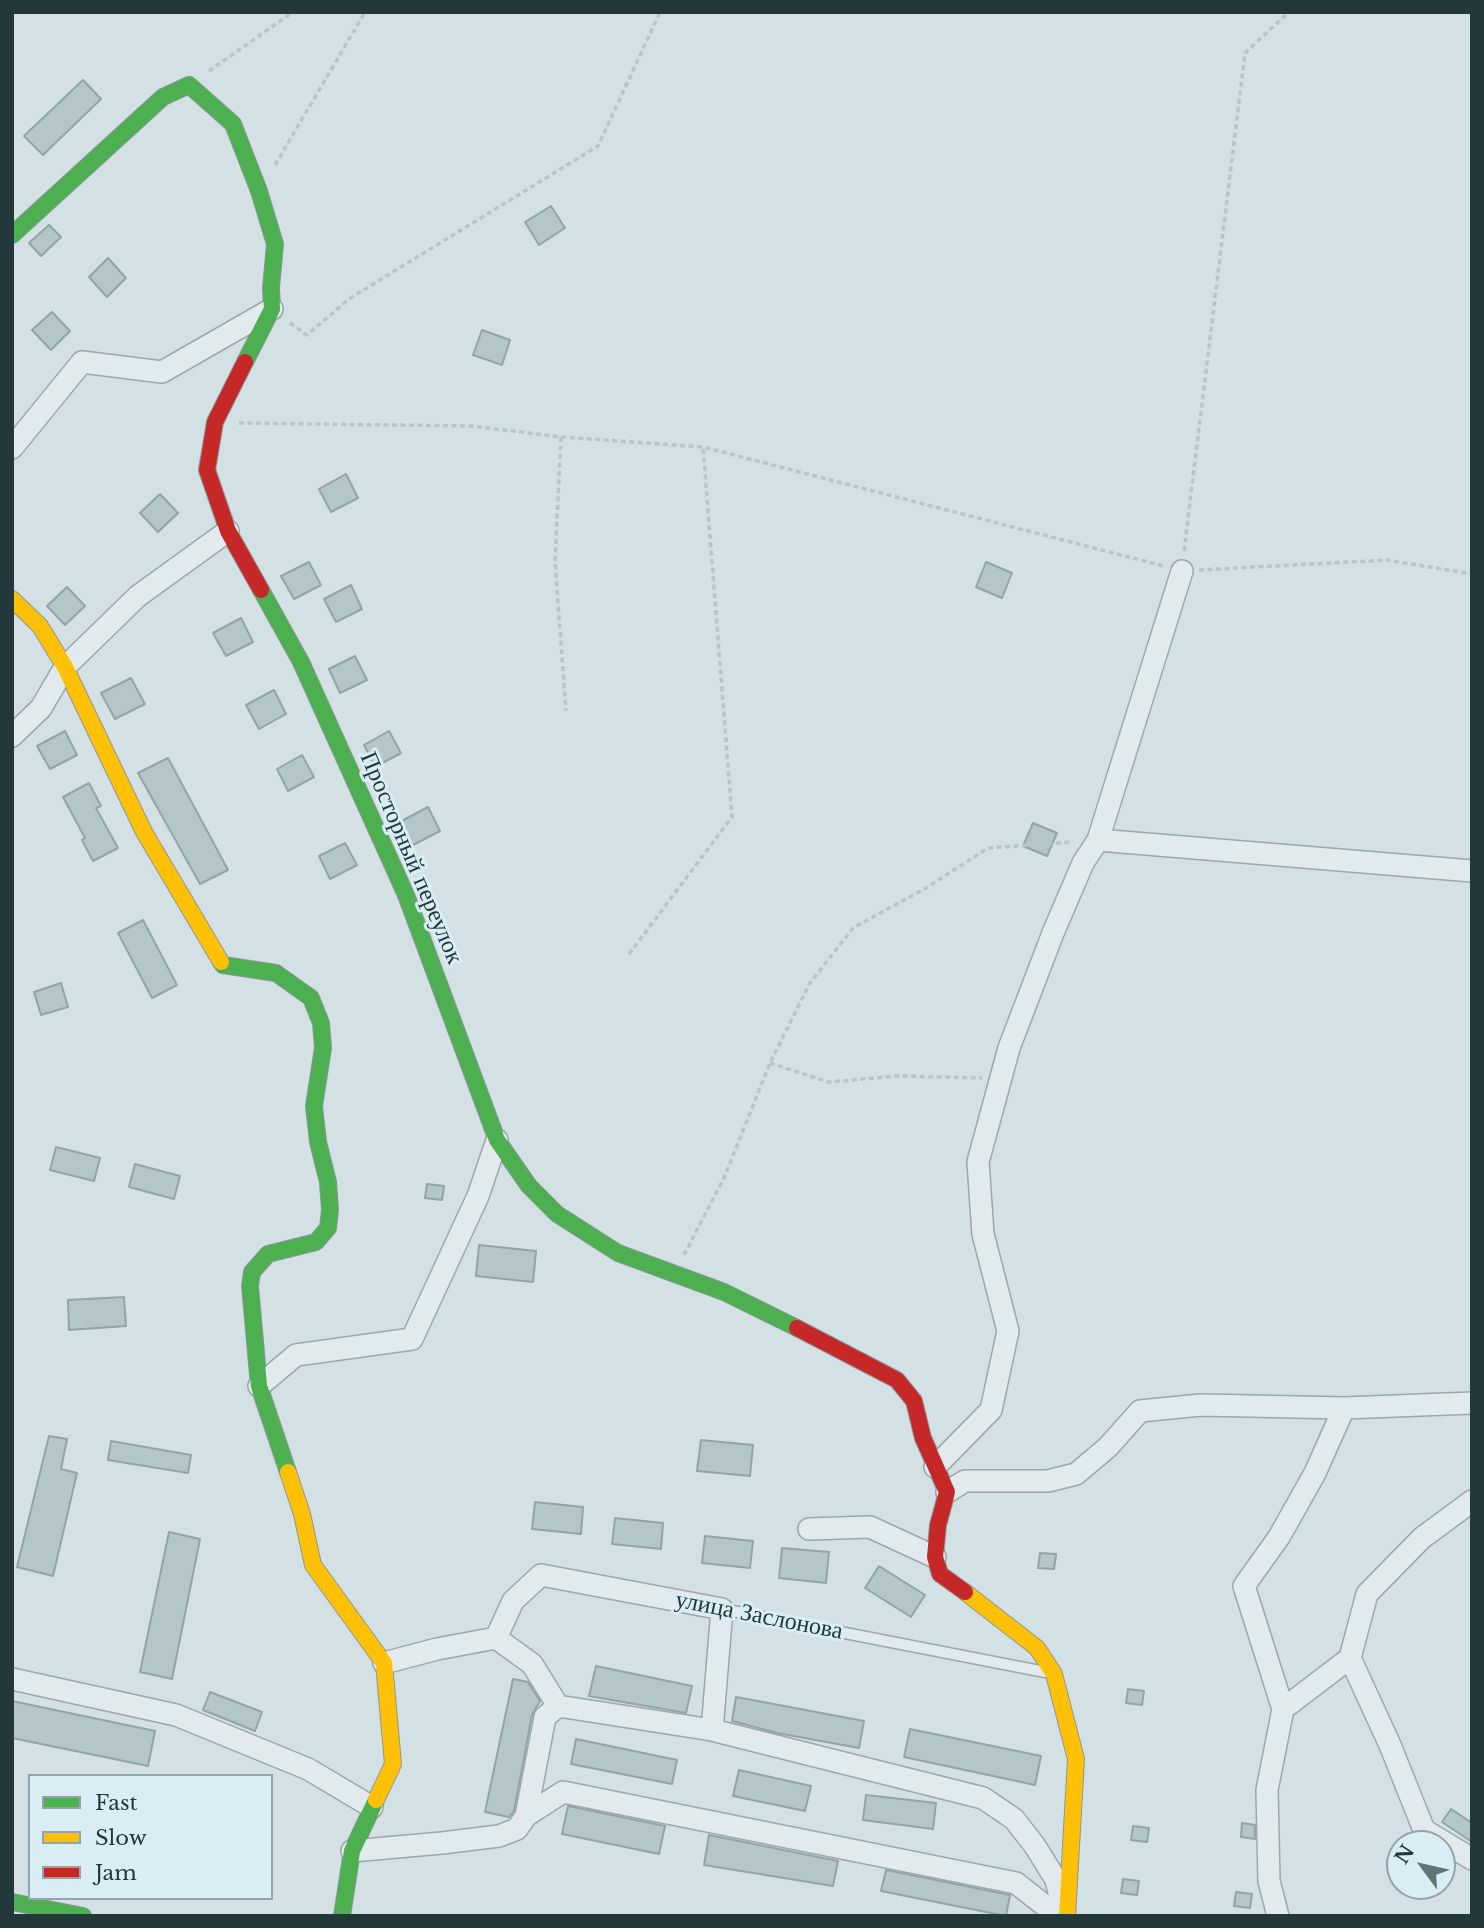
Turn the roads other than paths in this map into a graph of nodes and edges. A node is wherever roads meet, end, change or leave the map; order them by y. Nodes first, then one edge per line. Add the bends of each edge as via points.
1 (12, 235) edge
2 (272, 309) junction
3 (12, 448) edge
4 (228, 531) junction
5 (1182, 571) road end
6 (12, 599) edge
7 (65, 667) junction
8 (12, 736) edge
9 (1098, 840) junction
10 (1472, 871) edge
11 (498, 1140) junction
12 (259, 1386) junction
13 (1472, 1403) edge
14 (1343, 1408) junction
15 (935, 1467) junction
16 (947, 1492) junction
17 (1472, 1501) edge
18 (809, 1529) dead end
19 (935, 1557) junction
20 (722, 1609) junction
21 (496, 1638) junction
22 (1350, 1658) junction
23 (384, 1663) junction
24 (1054, 1674) junction
25 (12, 1679) edge
26 (558, 1706) junction
27 (1283, 1709) junction
28 (712, 1730) junction
29 (372, 1807) junction
30 (526, 1816) junction
31 (352, 1851) junction
32 (1472, 1859) edge
33 (12, 1902) edge
34 (83, 1916) edge
35 (342, 1916) edge
36 (1058, 1916) edge
37 (1066, 1916) edge
38 (1278, 1916) edge

1 - 2 street, Просторный переулок via 163,97 189,85 233,124 259,191 275,244
2 - 3 street via 162,372 82,362
2 - 4 street, Просторный переулок via 215,422 207,470
4 - 7 street via 138,596
4 - 11 street, Просторный переулок via 301,662 406,895
5 - 9 street
6 - 7 street via 40,626
7 - 8 street via 41,708
7 - 12 street via 144,832 223,965 276,974 295,984 311,998 321,1023 323,1048 314,1106 328,1182 328,1228 316,1242 268,1254 252,1272
9 - 10 street
9 - 15 street via 1053,933 1009,1048 978,1162 984,1234 1008,1331 991,1410
11 - 12 street via 478,1196 412,1339 296,1355
11 - 15 street, Просторный переулок via 530,1186 557,1214 618,1253 724,1292 897,1381 914,1401
12 - 23 street via 302,1514 313,1566
13 - 14 street
14 - 16 street via 1201,1405 1140,1411 1076,1474 1048,1481 965,1481
14 - 27 street via 1315,1473 1279,1537 1244,1586
15 - 16 street, Просторный переулок
16 - 19 street
17 - 22 street via 1422,1538 1367,1594
18 - 19 street via 870,1527
19 - 24 street via 940,1574 1037,1648
20 - 21 street, улица Заслонова via 541,1575 513,1601
20 - 24 lane, улица Заслонова
20 - 28 street
21 - 23 street
21 - 26 street via 532,1664
22 - 27 street
22 - 32 street via 1424,1830
23 - 29 street via 393,1764
24 - 37 street via 1076,1759
25 - 29 street via 176,1715 308,1769
26 - 28 street
26 - 30 street via 545,1717
27 - 38 street via 1267,1790 1269,1881
28 - 37 street via 983,1798 1014,1819 1035,1846 1056,1880
29 - 31 street
30 - 31 street via 517,1829 499,1836
30 - 36 street via 564,1792 1016,1883
31 - 35 street
33 - 34 street

